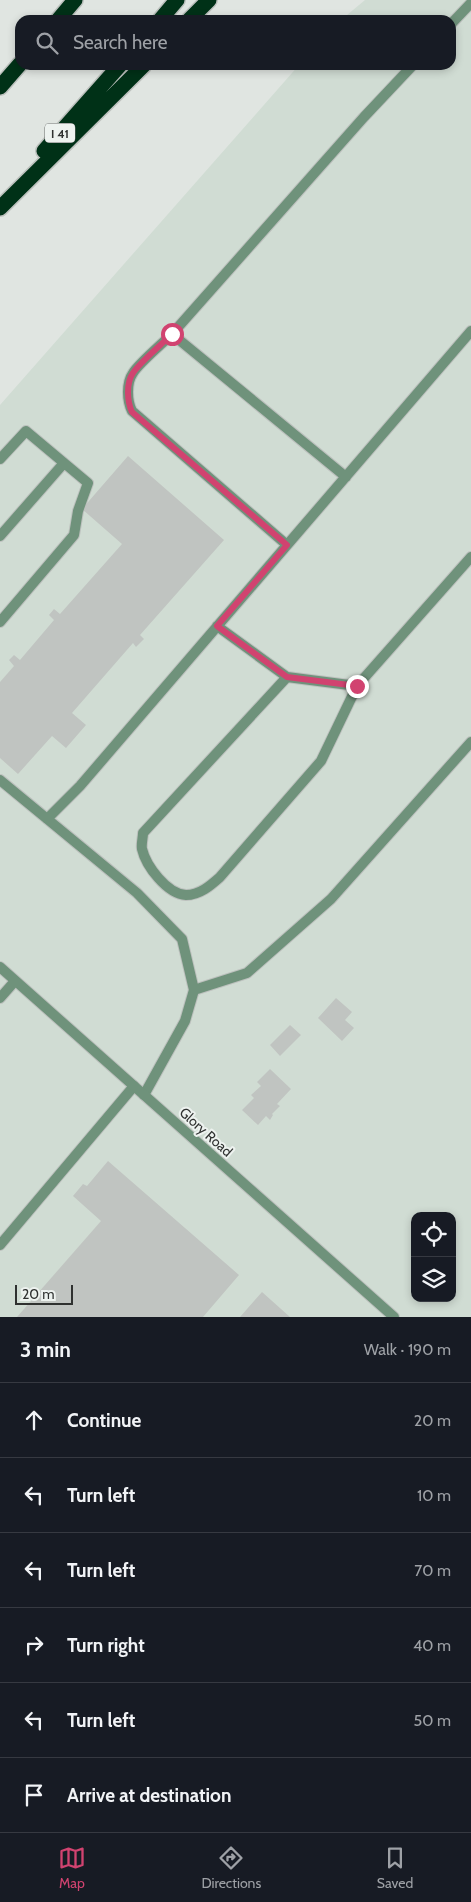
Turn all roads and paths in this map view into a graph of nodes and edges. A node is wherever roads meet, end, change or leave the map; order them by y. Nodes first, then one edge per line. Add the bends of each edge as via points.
1 (75, 0) edge
2 (177, 0) edge
3 (209, 0) edge
4 (471, 3) edge
5 (62, 15) edge
6 (164, 15) edge
7 (194, 15) edge
8 (456, 19) edge
9 (15, 70) edge
10 (116, 70) edge
11 (139, 70) edge
12 (407, 70) edge
13 (0, 87) edge
14 (0, 201) edge
15 (0, 208) edge
16 (471, 331) edge
17 (172, 334) junction
18 (0, 459) edge
19 (64, 463) junction
20 (346, 477) junction
21 (0, 536) edge
22 (287, 545) junction
23 (471, 557) edge
24 (0, 622) edge
25 (217, 626) junction
26 (287, 677) junction
27 (357, 686) junction
28 (471, 742) edge
29 (0, 780) edge
30 (47, 819) junction
31 (0, 967) edge
32 (15, 981) junction
33 (194, 990) junction
34 (0, 998) edge
35 (134, 1086) junction
36 (144, 1095) junction
37 (0, 1245) edge
38 (394, 1317) edge

1 - 5 highway
2 - 6 highway
3 - 7 highway
4 - 8 street
9 - 13 highway
10 - 14 highway, I 41
11 - 15 highway
12 - 17 street
16 - 20 street
17 - 20 street
17 - 22 street via 132,374 128,392 132,412
18 - 19 street via 26,431
19 - 21 street
19 - 24 street via 88,483 78,510 74,535
20 - 22 street
22 - 25 street
23 - 27 street
25 - 26 street
25 - 30 street via 80,786
26 - 27 street
26 - 27 street via 143,834 141,848 152,872 172,890 186,895 203,891 220,877 321,761
28 - 33 street via 331,899 247,973
29 - 30 street
30 - 33 street via 137,893 182,939
31 - 32 street, Glory Road
32 - 34 street
32 - 35 street, Glory Road
33 - 36 street via 185,1021
35 - 36 street, Glory Road
35 - 37 street
36 - 38 street, Glory Road

